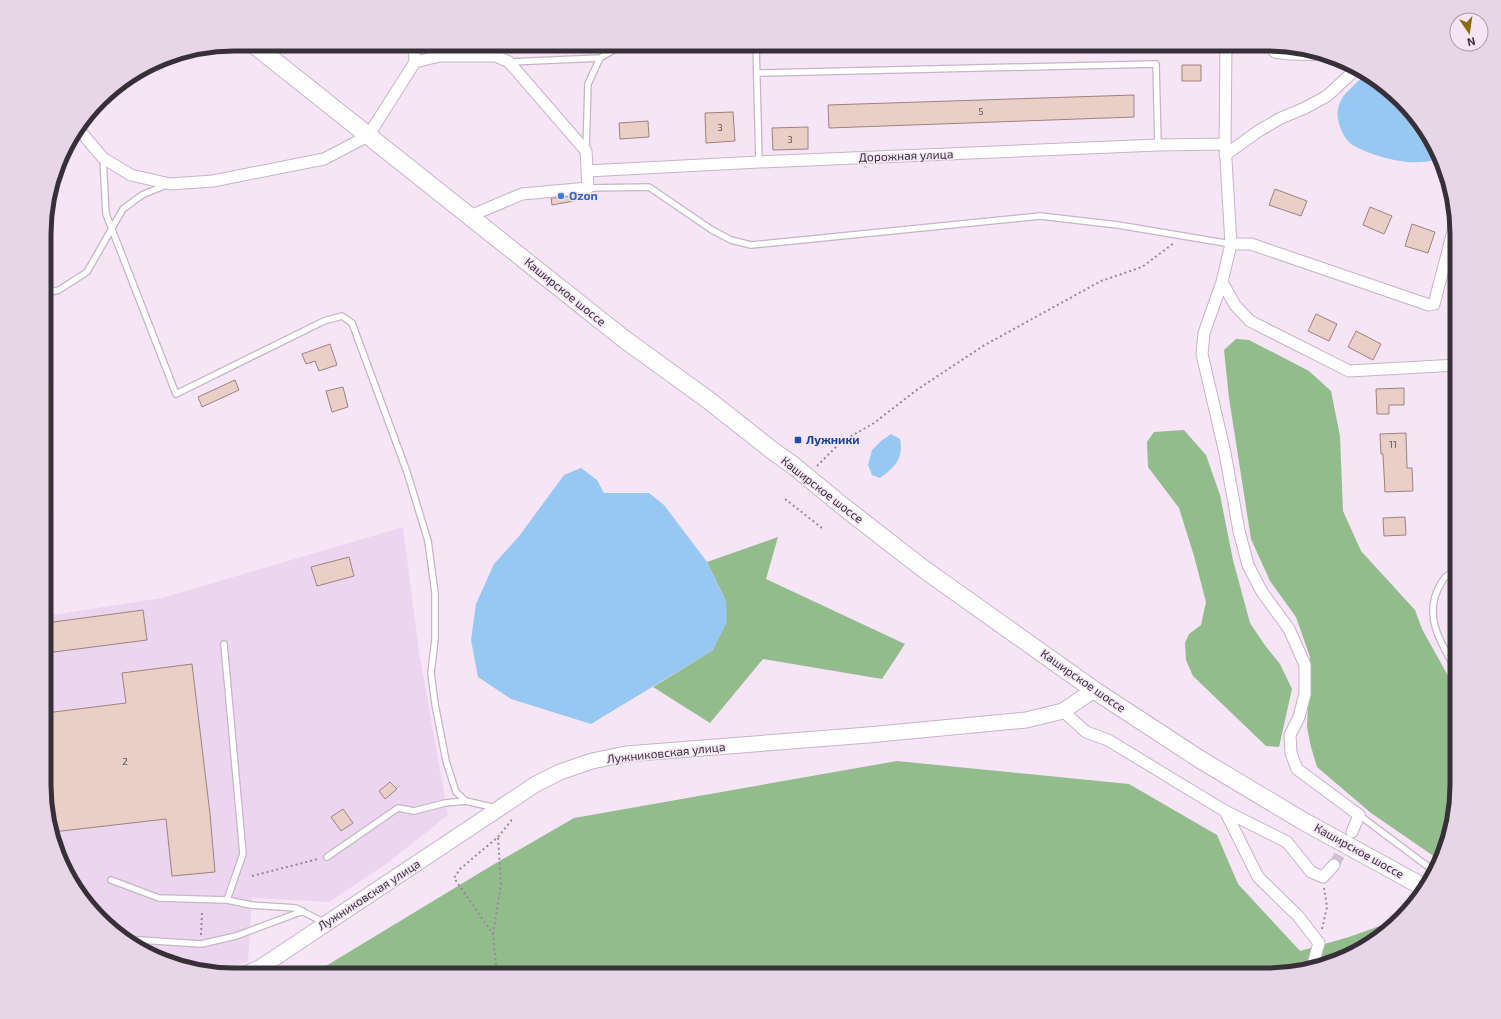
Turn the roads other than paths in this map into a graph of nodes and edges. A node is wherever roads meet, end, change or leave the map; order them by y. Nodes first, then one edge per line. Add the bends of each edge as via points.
1 (262, 51) edge
2 (414, 51) edge
3 (613, 51) edge
4 (756, 51) edge
5 (1226, 51) edge
6 (1284, 52) edge
7 (1298, 54) edge
8 (600, 58) junction
9 (415, 62) junction
10 (509, 62) junction
11 (757, 73) junction
12 (1352, 73) edge
13 (82, 133) edge
14 (368, 136) junction
15 (1225, 144) junction
16 (1158, 145) junction
17 (586, 151) junction
18 (1225, 155) junction
19 (103, 158) junction
20 (758, 162) junction
21 (588, 171) junction
22 (170, 184) junction
23 (588, 188) junction
24 (470, 216) junction
25 (112, 230) junction
26 (1450, 243) edge
27 (1230, 244) junction
28 (1222, 282) junction
29 (51, 292) edge
30 (1450, 365) edge
31 (1450, 574) edge
32 (224, 644) dead end
33 (1450, 659) edge
34 (1094, 690) junction
35 (1063, 711) junction
36 (466, 801) junction
37 (507, 804) junction
38 (1225, 812) junction
39 (1359, 815) junction
40 (1352, 832) tunnel mouth
41 (327, 857) road end
42 (1334, 865) tunnel mouth
43 (1430, 868) edge
44 (111, 880) dead end
45 (1419, 885) edge
46 (227, 900) junction
47 (303, 911) junction
48 (326, 923) junction
49 (138, 940) edge
50 (1314, 962) edge
51 (259, 968) edge

1 - 14 main road, Каширское шоссе
2 - 9 street
3 - 8 lane
4 - 11 lane
5 - 15 street
6 - 7 street
8 - 10 lane
8 - 17 lane via 588,84
9 - 10 street via 440,56 496,56
9 - 14 street
10 - 17 street
11 - 16 lane via 1156,64
11 - 20 lane
12 - 18 street via 1327,96 1260,130
13 - 19 street
14 - 22 street via 324,159 213,181
14 - 24 main road, Каширское шоссе
15 - 16 street, Дорожная улица
15 - 18 street
16 - 20 street, Дорожная улица
17 - 21 street
18 - 27 street
19 - 22 street via 131,175
19 - 25 lane via 106,214
20 - 21 street, Дорожная улица
21 - 23 street
22 - 25 lane via 142,194 123,209
23 - 24 street via 522,194
23 - 27 lane via 649,187 712,230 731,240 751,244 1040,216 1118,225
24 - 34 main road, Каширское шоссе via 624,339 707,399 925,570
25 - 29 lane via 87,272 59,290
25 - 36 lane via 176,394 324,321 342,316 352,323 407,472 428,541 435,593 435,639 431,673 435,704 446,761 456,792
26 - 27 street via 1434,304 1429,306 1251,244
27 - 28 street
28 - 30 street via 1235,305 1250,321 1349,371
28 - 39 street via 1204,333 1202,354 1248,565 1262,592 1289,629 1305,665 1305,694 1290,735 1291,753 1297,769
31 - 33 lane via 1445,576 1432,606 1434,625
32 - 46 lane via 243,854
34 - 35 street, Лужниковская улица
34 - 45 main road, Каширское шоссе via 1228,776
35 - 37 street, Лужниковская улица via 1026,720 907,732 626,754 592,761 560,772 536,784
35 - 38 street via 1086,732 1108,740
36 - 37 lane
36 - 41 lane via 414,811 398,808
37 - 48 street, Лужниковская улица
38 - 42 street via 1287,842 1311,872 1323,877
38 - 50 street via 1258,877 1298,916 1319,943
39 - 40 street
39 - 43 lane
44 - 46 lane via 158,898
46 - 47 lane
47 - 48 lane
47 - 49 lane via 236,936 201,944
48 - 51 street, Лужниковская улица

